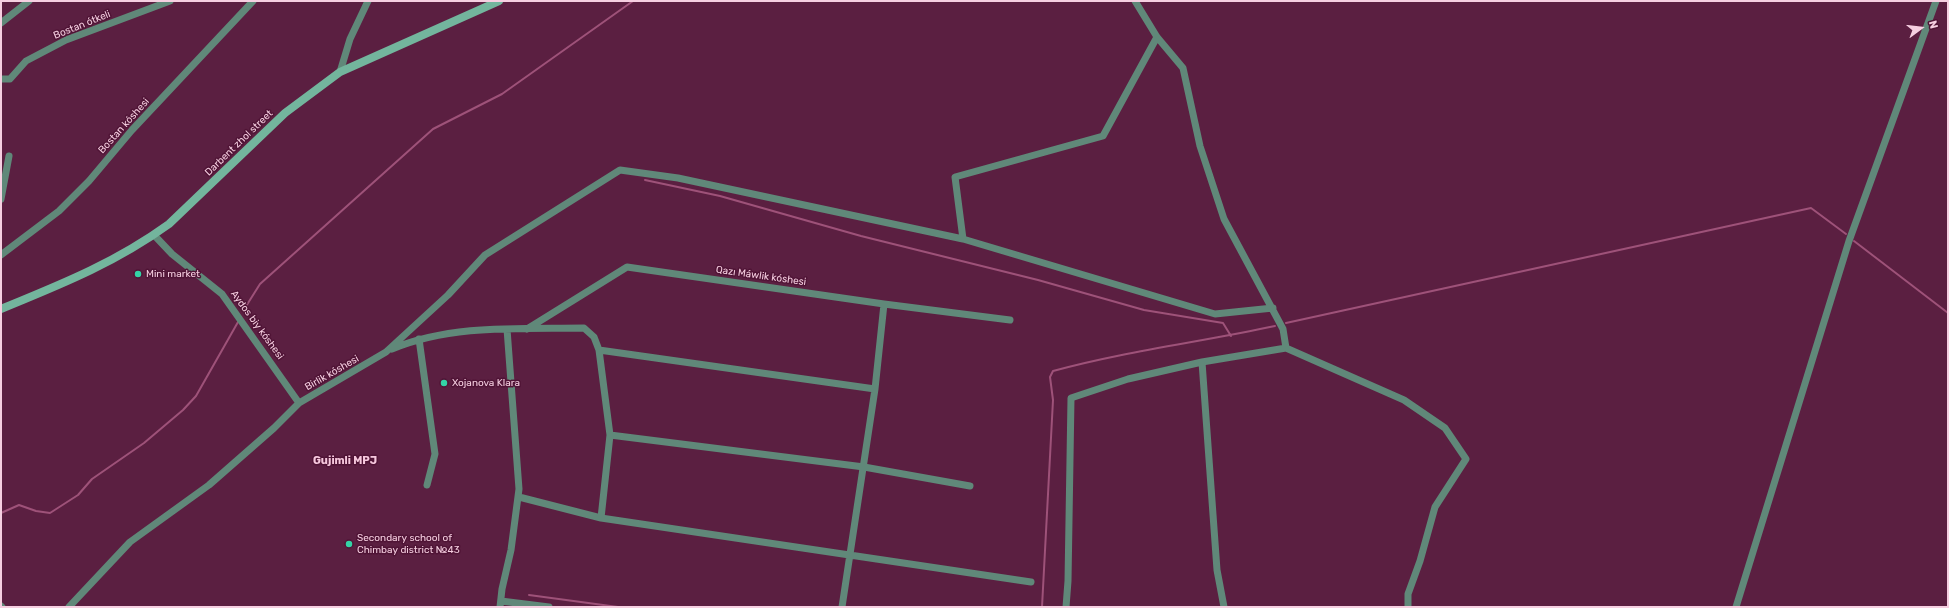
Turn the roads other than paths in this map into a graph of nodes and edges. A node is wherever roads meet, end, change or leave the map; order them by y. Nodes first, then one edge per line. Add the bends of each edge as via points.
1 (29, 1) edge
2 (170, 1) edge
3 (253, 1) edge
4 (368, 1) edge
5 (499, 1) edge
6 (1135, 1) edge
7 (1936, 1) edge
8 (1, 23) edge
9 (1157, 37) junction
10 (340, 72) junction
11 (1, 79) edge
12 (9, 156) dead end
13 (1, 199) edge
14 (154, 235) junction
15 (963, 239) junction
16 (1, 255) edge
17 (884, 304) junction
18 (1273, 308) junction
19 (1, 309) edge
20 (1010, 320) dead end
21 (507, 329) junction
22 (527, 329) junction
23 (419, 340) junction
24 (1286, 348) junction
25 (599, 350) junction
26 (386, 352) junction
27 (1202, 362) junction
28 (875, 389) junction
29 (299, 403) junction
30 (610, 435) junction
31 (864, 467) junction
32 (427, 485) dead end
33 (970, 486) dead end
34 (518, 497) junction
35 (601, 518) junction
36 (851, 554) junction
37 (1031, 582) dead end
38 (500, 604) edge
39 (69, 607) edge
40 (549, 607) edge
41 (842, 607) edge
42 (1066, 607) edge
43 (1224, 607) edge
44 (1408, 607) edge
45 (1736, 607) edge

1 - 8 street
2 - 11 street, Bostan ótkeli via 66,40 26,61 10,79
3 - 16 street, Bostan kóshesi via 132,130 89,181 58,212
4 - 10 street via 350,39
5 - 10 main road, Darbent zhol street
6 - 9 street
7 - 45 street via 1848,241
9 - 15 street via 1103,136 955,177
9 - 18 street via 1183,68 1200,146 1224,219
10 - 14 main road, Darbent zhol street via 285,113 169,224
12 - 13 street
14 - 19 main road, Darbent zhol street via 109,262
14 - 29 street, Aydos biy kóshesi via 172,254 222,294
15 - 18 street via 1216,314
15 - 26 street, Birlik kóshesi via 678,178 618,171 485,255 448,295
17 - 20 street, Qazı Máwlik kóshesi
17 - 22 street, Qazı Máwlik kóshesi via 627,267
17 - 28 street
18 - 24 street via 1284,329
21 - 22 street
21 - 23 street via 482,329
21 - 34 street
22 - 25 street via 584,328 594,337
23 - 26 street
23 - 32 street via 434,454
24 - 27 street
24 - 44 street via 1404,400 1445,428 1466,459 1435,507 1408,594
25 - 28 street
25 - 30 street
26 - 29 street, Birlik kóshesi
27 - 42 street via 1128,379 1071,398
27 - 43 street via 1217,570
28 - 31 street
29 - 39 street, Birlik kóshesi via 209,485 130,542
30 - 31 street
30 - 35 street
31 - 33 street
31 - 36 street
34 - 35 street
34 - 38 street
35 - 36 street
36 - 37 street
36 - 41 street
38 - 40 street

